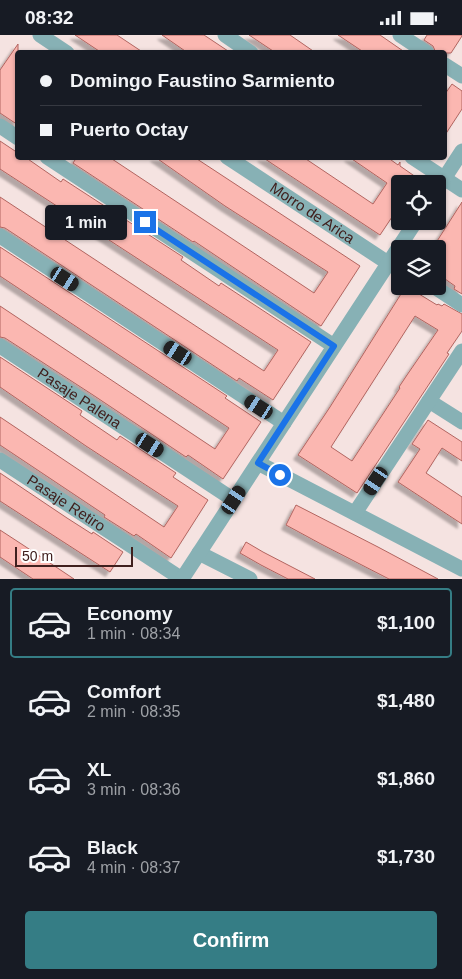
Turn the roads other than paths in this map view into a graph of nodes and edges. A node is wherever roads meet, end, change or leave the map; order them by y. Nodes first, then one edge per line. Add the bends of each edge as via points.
1 (40, 35) edge
2 (225, 35) edge
3 (400, 35) edge
4 (62, 50) edge
5 (247, 50) edge
6 (422, 50) edge
7 (447, 66) edge
8 (462, 76) edge
9 (0, 126) edge
10 (15, 136) edge
11 (462, 151) edge
12 (52, 160) edge
13 (232, 160) edge
14 (415, 160) edge
15 (432, 175) edge
16 (446, 175) edge
17 (446, 185) edge
18 (462, 190) edge
19 (0, 236) edge
20 (391, 263) edge
21 (391, 269) edge
22 (446, 295) edge
23 (462, 305) edge
24 (0, 346) edge
25 (334, 346) junction
26 (462, 351) edge
27 (429, 401) junction
28 (462, 422) edge
29 (284, 423) junction
30 (0, 460) edge
31 (258, 463) junction
32 (234, 500) junction
33 (355, 513) junction
34 (199, 553) junction
35 (462, 569) edge
36 (182, 579) edge
37 (250, 579) edge

1 - 4 street
2 - 5 street
3 - 6 street
7 - 8 street
9 - 10 street
11 - 16 street
12 - 25 street
13 - 20 street, Morro de Arica
14 - 15 street
17 - 18 street
19 - 29 street
21 - 25 street
22 - 23 street
24 - 32 street, Pasaje Palena
25 - 29 street
26 - 27 street
27 - 28 street
27 - 33 street
29 - 31 street
30 - 36 street, Pasaje Retiro
31 - 32 street
31 - 33 street
32 - 34 street
33 - 35 street
34 - 36 street
34 - 37 street

